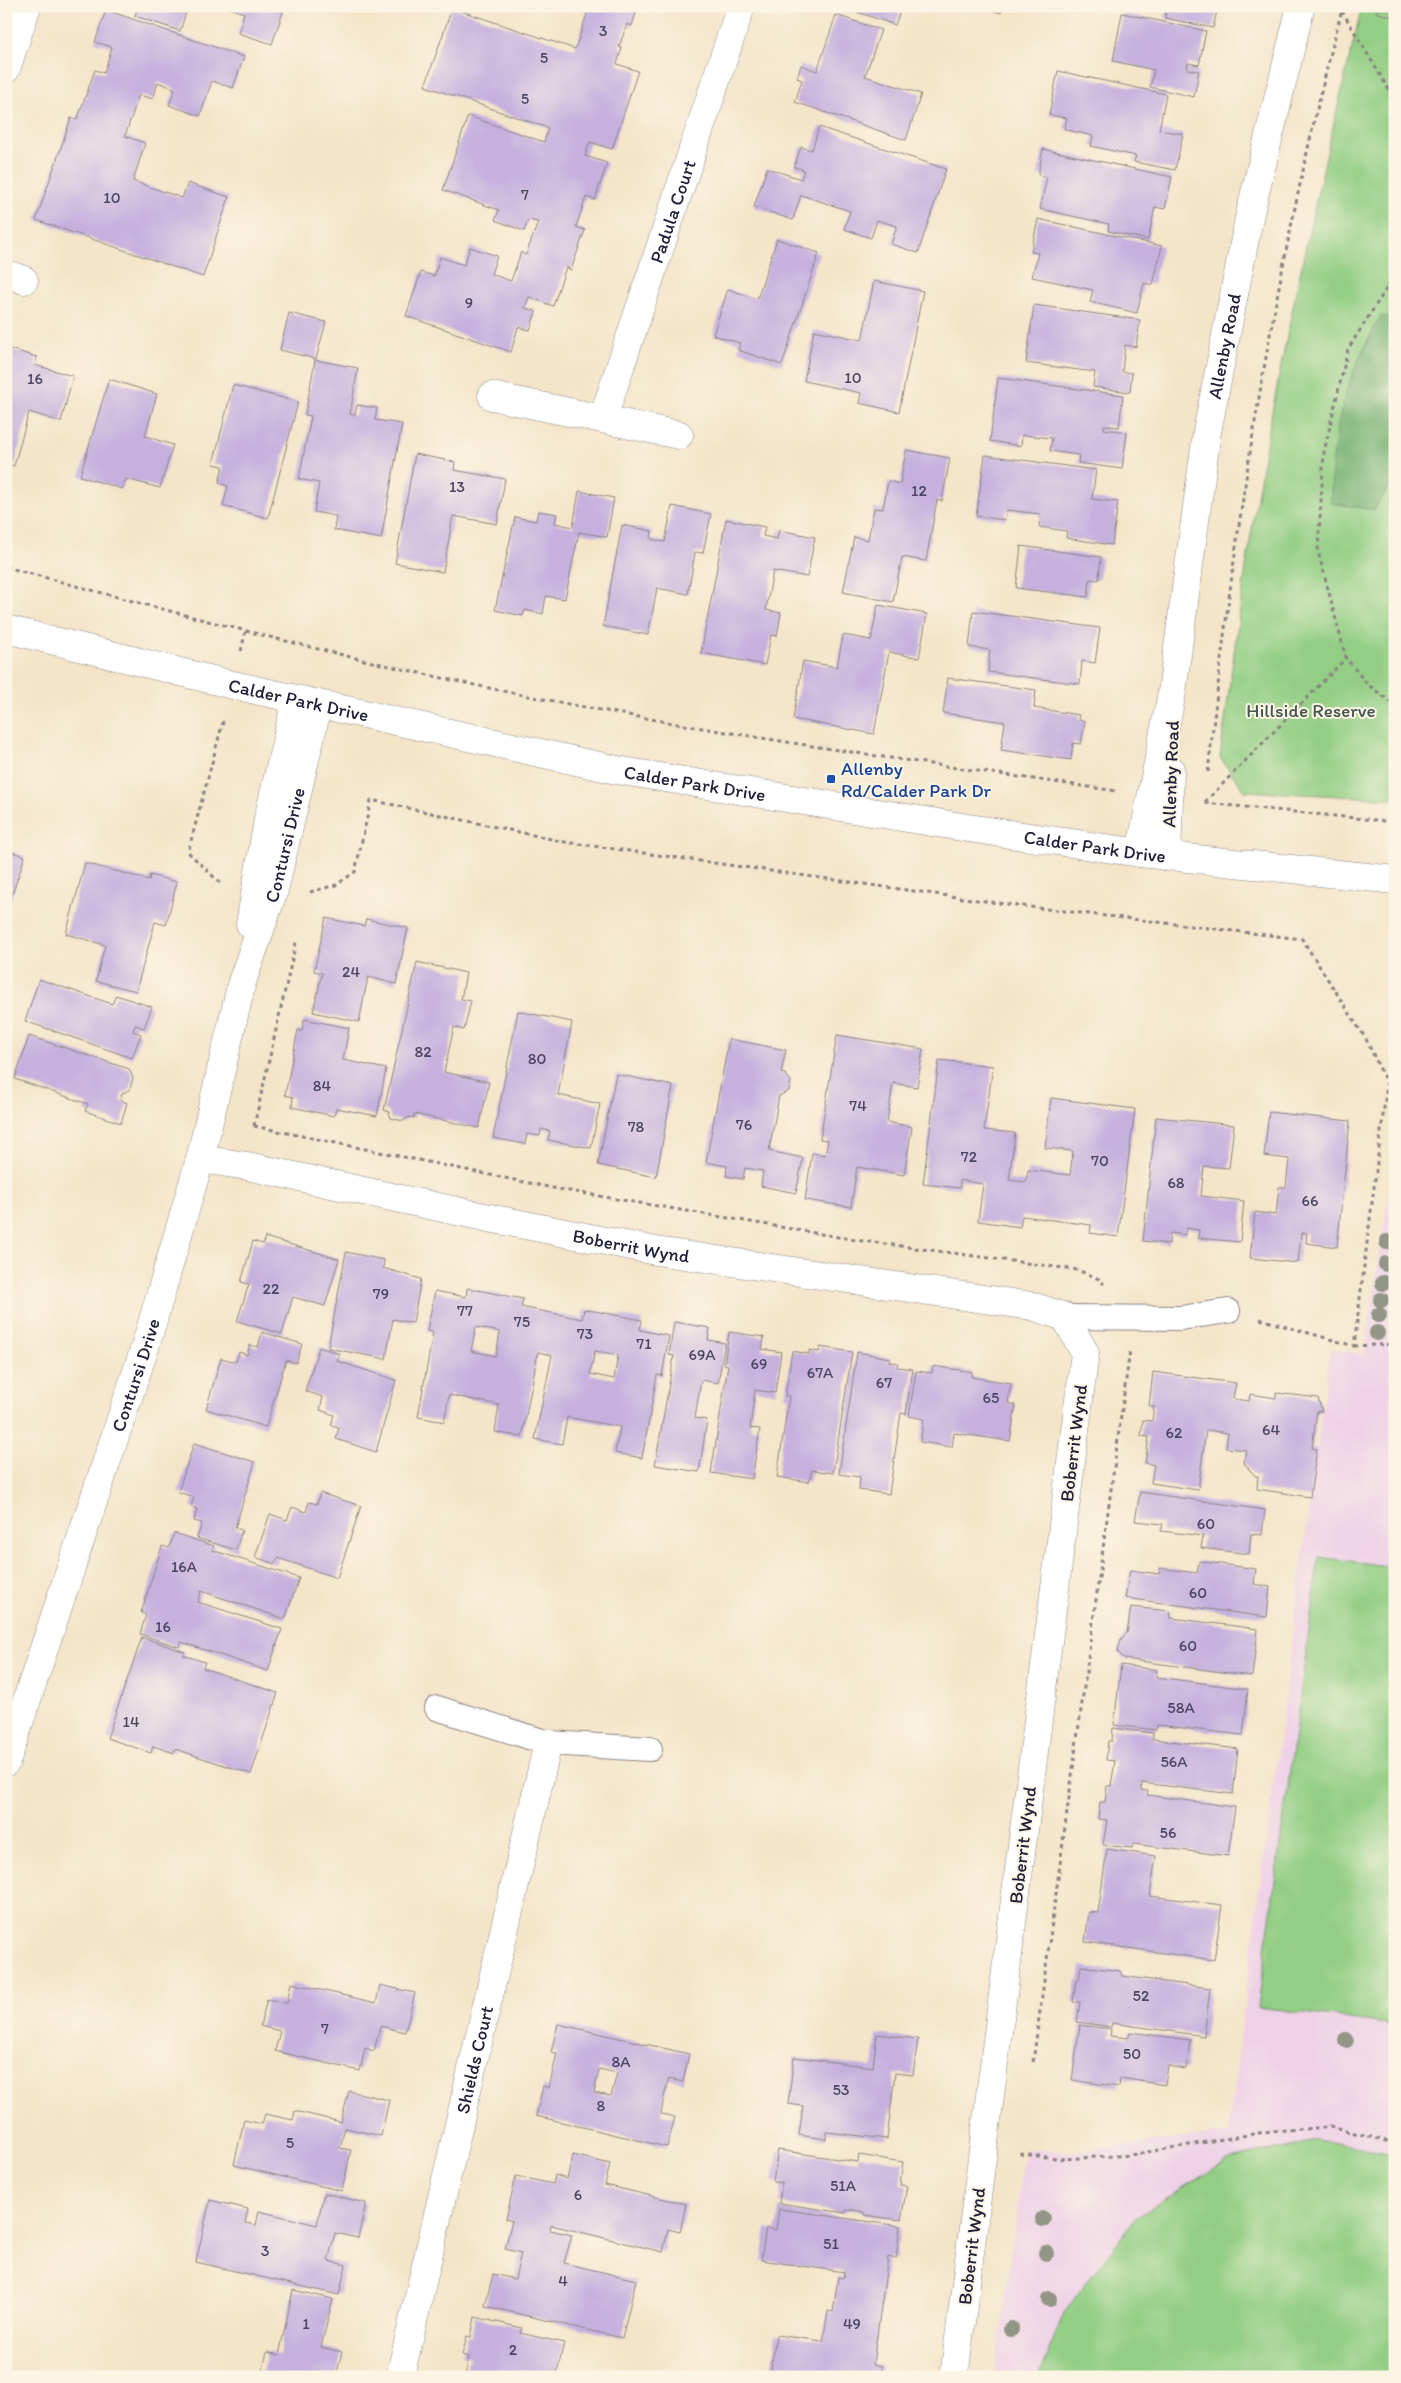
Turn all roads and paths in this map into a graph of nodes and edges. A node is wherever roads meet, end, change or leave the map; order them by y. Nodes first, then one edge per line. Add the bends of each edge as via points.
1 (27, 6) edge
2 (740, 6) edge
3 (1301, 6) edge
4 (1344, 6) edge
5 (1342, 11) junction
6 (6, 69) edge
7 (1395, 100) edge
8 (1395, 275) edge
9 (492, 396) dead end
10 (603, 418) junction
11 (679, 435) dead end
12 (6, 567) edge
13 (6, 629) edge
14 (246, 630) junction
15 (1346, 658) junction
16 (233, 686) junction
17 (1172, 692) junction
18 (307, 702) junction
19 (1395, 705) edge
20 (1208, 774) dead end
21 (1116, 791) dead end
22 (1206, 793) dead end
23 (1205, 803) junction
24 (1395, 822) edge
25 (1140, 853) junction
26 (1167, 857) junction
27 (1395, 880) edge
28 (264, 888) junction
29 (310, 892) junction
30 (307, 900) dead end
31 (297, 936) dead end
32 (1387, 1084) junction
33 (1395, 1085) edge
34 (254, 1126) junction
35 (200, 1159) junction
36 (247, 1166) junction
37 (1228, 1310) joint
38 (1065, 1318) junction
39 (1127, 1318) junction
40 (1395, 1344) edge
41 (1354, 1346) junction
42 (437, 1708) dead end
43 (548, 1742) junction
44 (650, 1748) dead end
45 (6, 1762) edge
46 (1032, 2066) dead end
47 (1395, 2143) edge
48 (1022, 2144) dead end
49 (1020, 2154) junction
50 (1019, 2164) dead end
51 (400, 2377) edge
52 (954, 2377) edge

1 - 6 street
2 - 10 street, Padula Court
3 - 17 street, Allenby Road via 1250,213 1207,432
4 - 5 path
5 - 7 path
5 - 20 path via 1294,217 1259,400 1234,561
8 - 15 path via 1348,349 1324,452 1318,551
9 - 10 street
10 - 11 street
12 - 14 path
13 - 16 street, Calder Park Drive
14 - 16 path
14 - 21 path via 399,668 639,717 810,747
15 - 19 path via 1368,684
15 - 23 path
16 - 18 street, Calder Park Drive
16 - 28 path via 188,852 222,885
17 - 25 street, Allenby Road
17 - 26 street, Allenby Road
18 - 25 street, Calder Park Drive via 617,770 958,827
18 - 28 street, Contursi Drive
22 - 23 path
23 - 24 path
25 - 26 street, Calder Park Drive
26 - 27 street, Calder Park Drive
28 - 29 path
28 - 35 street, Contursi Drive
29 - 30 path
29 - 32 path via 336,884 355,872 371,800 565,842 1013,905 1302,939 1366,1038
31 - 34 path
32 - 33 path
32 - 41 path
34 - 36 path
34 - 39 path via 558,1189 856,1240 1078,1270 1099,1279 1118,1300
35 - 36 street, Boberrit Wynd
35 - 45 street, Contursi Drive via 146,1344
36 - 38 street, Boberrit Wynd via 656,1251 1032,1306
37 - 39 lane, Boberrit Wynd via 1181,1318
37 - 41 path
38 - 39 lane, Boberrit Wynd
38 - 52 street, Boberrit Wynd via 1085,1353
39 - 46 path via 1131,1343
40 - 41 path
42 - 43 lane
43 - 44 lane
43 - 51 street, Shields Court
47 - 49 path via 1330,2127 1272,2131 1130,2155 1064,2158
48 - 49 path
49 - 50 path

